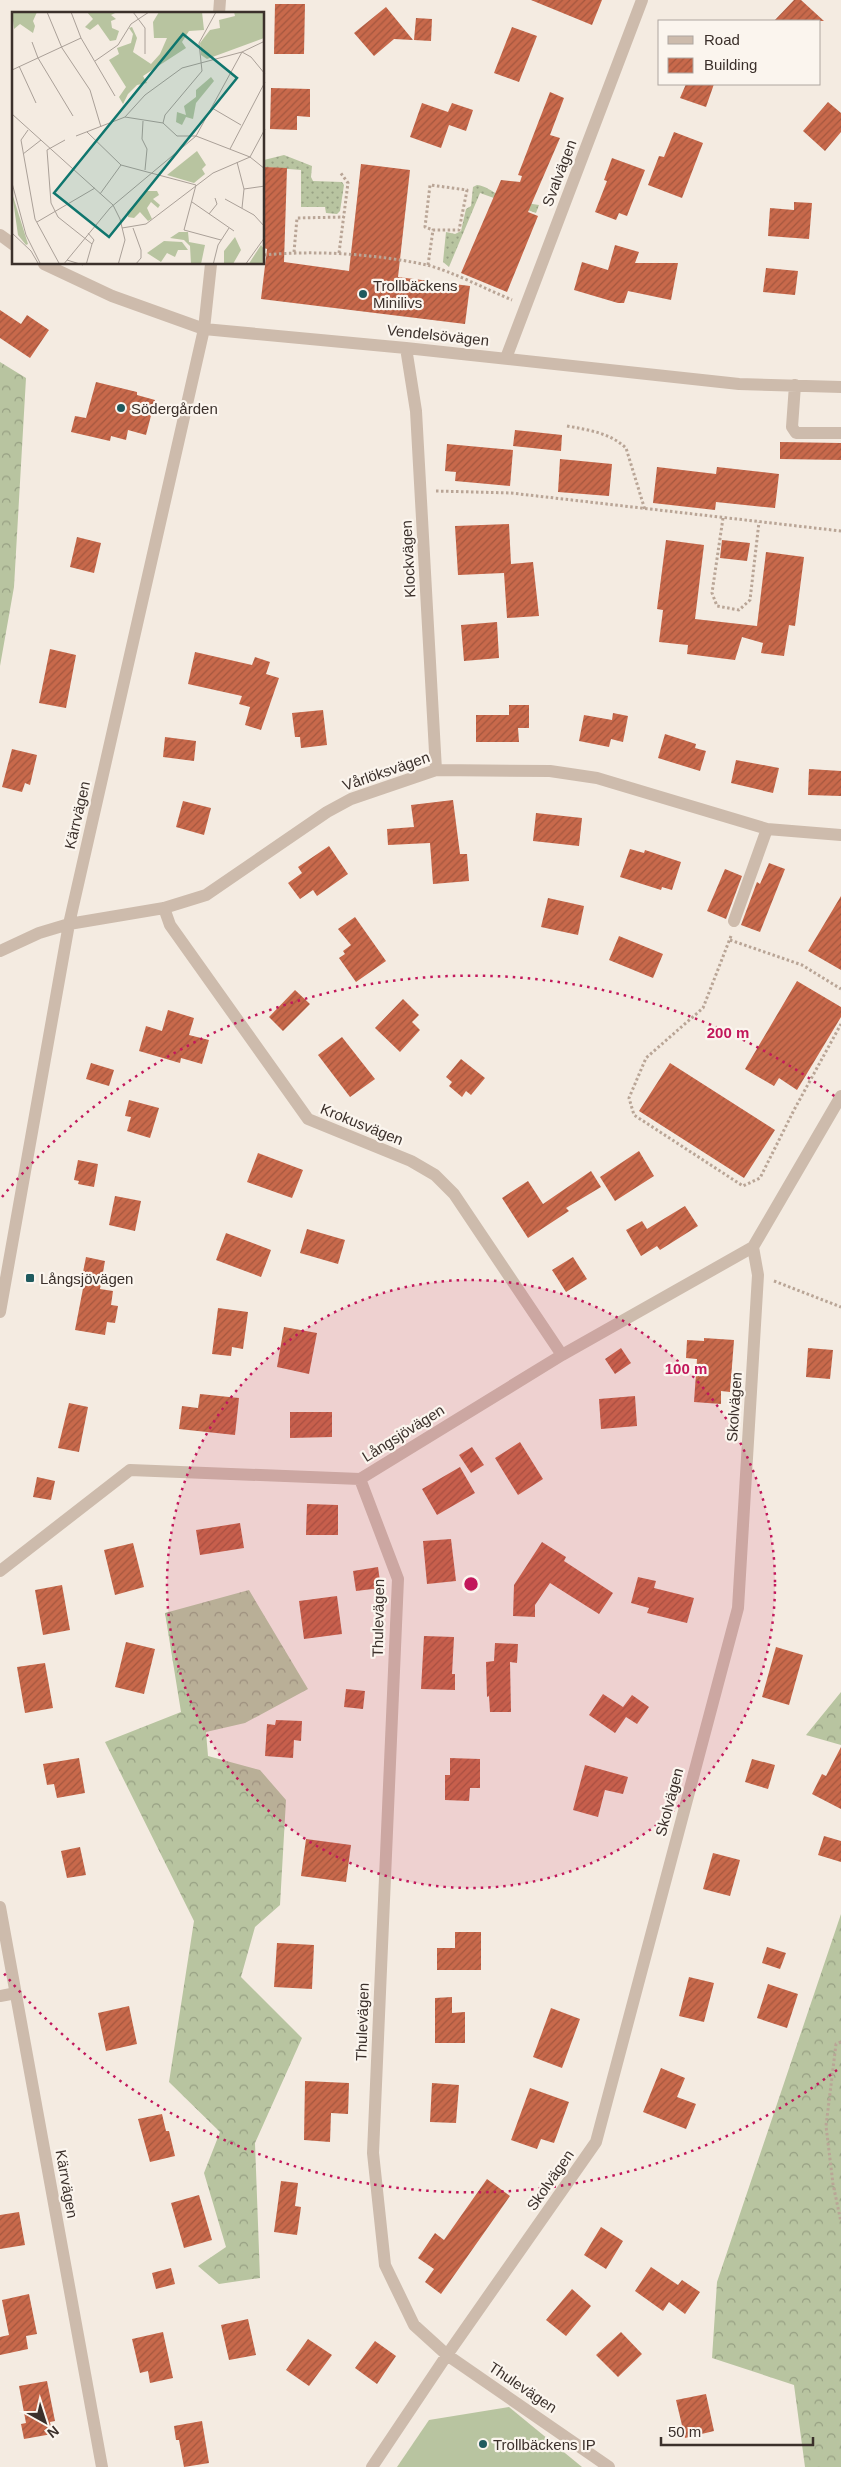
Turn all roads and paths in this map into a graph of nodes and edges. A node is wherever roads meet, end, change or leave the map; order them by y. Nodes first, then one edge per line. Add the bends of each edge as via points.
1 (642, 0) edge
2 (340, 172) dead end
3 (344, 217) junction
4 (433, 230) junction
5 (0, 235) edge
6 (12, 244) edge
7 (294, 252) junction
8 (339, 253) junction
9 (265, 255) edge
10 (46, 265) edge
11 (211, 265) edge
12 (428, 265) junction
13 (526, 306) junction
14 (204, 330) junction
15 (406, 348) junction
16 (506, 358) junction
17 (795, 385) junction
18 (841, 386) edge
19 (567, 426) dead end
20 (841, 433) edge
21 (420, 491) junction
22 (645, 510) junction
23 (723, 518) junction
24 (759, 522) junction
25 (841, 531) edge
26 (436, 770) junction
27 (767, 829) junction
28 (841, 835) edge
29 (164, 908) junction
30 (734, 921) joint
31 (69, 924) junction
32 (730, 940) junction
33 (0, 951) edge
34 (841, 989) edge
35 (841, 1024) edge
36 (841, 1096) edge
37 (753, 1247) junction
38 (758, 1276) junction
39 (841, 1307) edge
40 (0, 1312) edge
41 (562, 1355) junction
42 (360, 1479) junction
43 (0, 1571) edge
44 (0, 1906) edge
45 (16, 1993) junction
46 (0, 1996) edge
47 (841, 2042) edge
48 (841, 2222) edge
49 (447, 2355) junction
50 (102, 2467) edge
51 (372, 2467) edge
52 (609, 2467) edge

1 - 13 street, Svalvägen
2 - 3 path via 348,183
3 - 7 path via 297,218
3 - 8 path
4 - 4 path via 459,230 467,190 430,185 425,227
4 - 12 path
5 - 6 street
7 - 8 path
7 - 9 path
8 - 12 path
10 - 14 street, Vendelsövägen via 112,296
11 - 14 street, Kärrvägen
12 - 13 path
13 - 16 street, Svalvägen
14 - 15 street, Vendelsövägen
14 - 31 street, Kärrvägen
15 - 16 street, Vendelsövägen
15 - 21 street, Klockvägen via 416,411
16 - 17 street, Vendelsövägen via 739,384
17 - 18 street, Vendelsövägen
17 - 20 street via 792,427 796,433
19 - 22 path via 607,435 626,448
21 - 22 path via 511,493
21 - 26 street, Klockvägen
22 - 23 path
23 - 24 path
23 - 24 path via 712,600 717,606 728,609 739,610 750,600
24 - 25 path
26 - 27 street, Vårlöksvägen via 550,772 597,778
26 - 29 street, Vårlöksvägen via 351,799 206,895
27 - 28 street, Vårlöksvägen
27 - 30 street
29 - 31 street, Vårlöksvägen
29 - 41 street, Krokusvägen via 170,925 308,1119 435,1175 454,1194
30 - 32 path
31 - 33 street, Vårlöksvägen via 39,933
31 - 40 street, Kärrvägen
32 - 34 path via 802,965
32 - 35 path via 703,1008 646,1058 629,1098 634,1116 743,1186 760,1178
36 - 37 street
37 - 38 street, Skolvägen
37 - 41 street, Långsjövägen
38 - 39 path
38 - 49 street, Skolvägen via 738,1608 596,2142
41 - 42 street, Långsjövägen
42 - 43 street, Långsjövägen via 130,1470
42 - 49 street, Thulevägen via 398,1579 373,2152 385,2265 414,2325
44 - 45 street, Kärrvägen
45 - 46 street
45 - 50 street, Kärrvägen
47 - 48 path via 836,2044 826,2126
49 - 51 street, Skolvägen
49 - 52 street, Thulevägen

